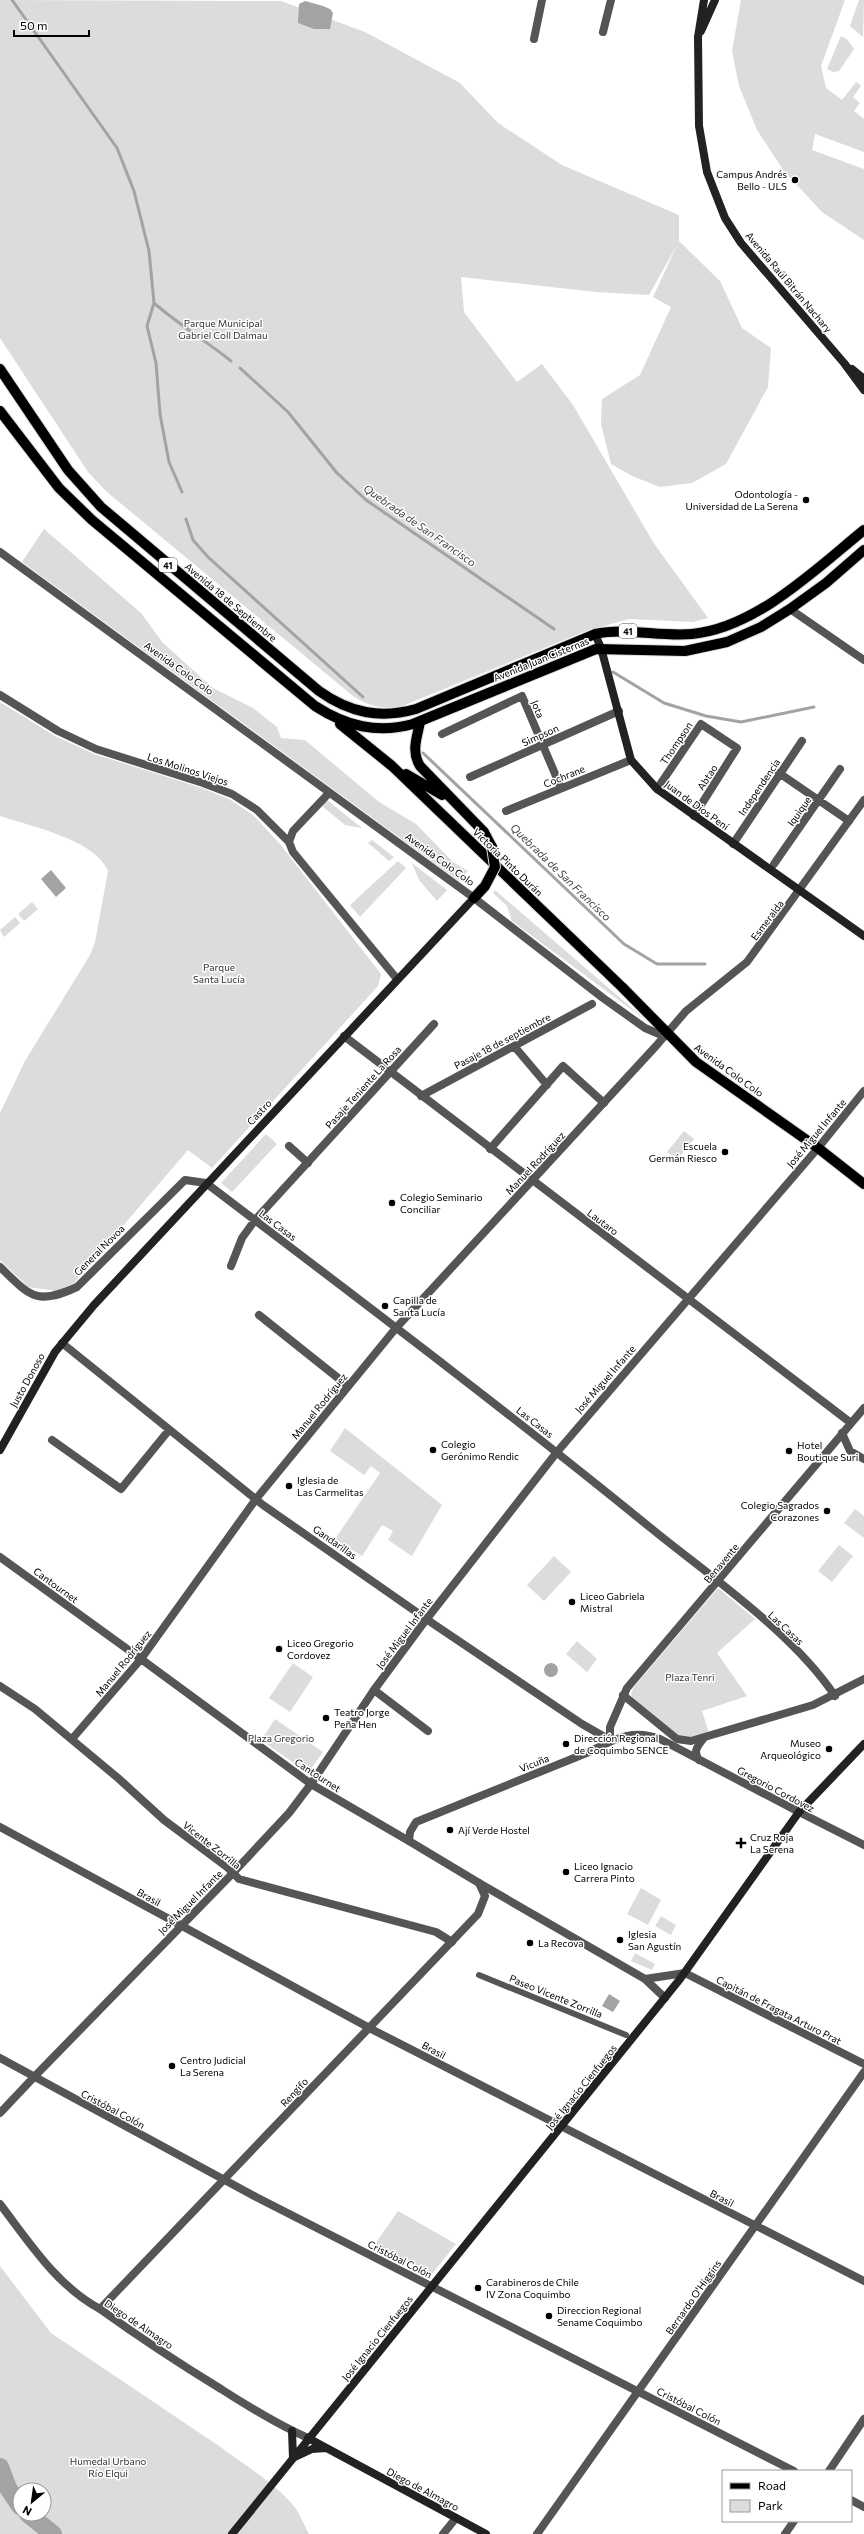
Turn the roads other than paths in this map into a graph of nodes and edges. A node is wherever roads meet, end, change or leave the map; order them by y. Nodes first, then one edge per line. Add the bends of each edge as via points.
1 (542, 0) edge
2 (611, 0) edge
3 (704, 0) edge
4 (715, 0) edge
5 (604, 32) dead end
6 (698, 37) junction
7 (534, 38) dead end
8 (844, 363) junction
9 (0, 369) edge
10 (864, 379) edge
11 (864, 390) edge
12 (0, 411) edge
13 (864, 530) edge
14 (864, 550) edge
15 (0, 552) edge
16 (790, 609) junction
17 (595, 634) junction
18 (601, 648) junction
19 (864, 660) edge
20 (0, 695) edge
21 (619, 711) junction
22 (327, 714) junction
23 (376, 714) joint
24 (420, 722) junction
25 (442, 734) dead end
26 (802, 741) dead end
27 (542, 745) junction
28 (737, 748) joint
29 (631, 760) junction
30 (392, 766) junction
31 (840, 769) dead end
32 (780, 773) junction
33 (470, 777) dead end
34 (561, 788) junction
35 (657, 789) junction
36 (329, 793) junction
37 (819, 800) junction
38 (864, 800) edge
39 (453, 802) junction
40 (506, 812) dead end
41 (694, 816) junction
42 (849, 821) junction
43 (289, 842) junction
44 (733, 844) junction
45 (774, 864) dead end
46 (800, 891) junction
47 (474, 898) junction
48 (864, 936) edge
49 (397, 979) junction
50 (592, 1004) dead end
51 (434, 1024) dead end
52 (666, 1034) junction
53 (344, 1036) junction
54 (514, 1046) junction
55 (391, 1072) junction
56 (547, 1085) junction
57 (864, 1091) edge
58 (421, 1096) junction
59 (604, 1103) junction
60 (289, 1146) dead end
61 (818, 1148) junction
62 (490, 1149) junction
63 (308, 1163) junction
64 (531, 1181) junction
65 (206, 1183) junction
66 (864, 1184) edge
67 (255, 1220) junction
68 (231, 1266) dead end
69 (0, 1267) edge
70 (689, 1298) junction
71 (259, 1315) dead end
72 (396, 1328) junction
73 (62, 1343) junction
74 (348, 1386) junction
75 (864, 1408) edge
76 (851, 1423) junction
77 (169, 1430) junction
78 (842, 1433) junction
79 (52, 1440) dead end
80 (0, 1450) edge
81 (557, 1452) junction
82 (864, 1459) edge
83 (256, 1499) junction
84 (0, 1557) edge
85 (718, 1582) junction
86 (427, 1618) junction
87 (141, 1659) junction
88 (864, 1679) edge
89 (0, 1686) edge
90 (374, 1690) junction
91 (623, 1695) junction
92 (835, 1696) junction
93 (428, 1731) dead end
94 (72, 1739) junction
95 (703, 1739) junction
96 (610, 1740) junction
97 (864, 1744) edge
98 (680, 1749) joint
99 (699, 1760) junction
100 (311, 1784) junction
101 (799, 1812) junction
102 (0, 1827) edge
103 (409, 1842) junction
104 (864, 1845) edge
105 (232, 1874) junction
106 (479, 1883) junction
107 (180, 1926) junction
108 (452, 1942) junction
109 (685, 1973) junction
110 (480, 1976) dead end
111 (645, 1979) junction
112 (665, 1998) junction
113 (369, 2027) junction
114 (626, 2035) dead end
115 (0, 2058) edge
116 (864, 2064) edge
117 (864, 2072) edge
118 (34, 2077) junction
119 (0, 2113) edge
120 (561, 2128) junction
121 (225, 2180) junction
122 (0, 2204) edge
123 (755, 2226) junction
124 (864, 2281) edge
125 (432, 2287) junction
126 (100, 2308) junction
127 (638, 2392) junction
128 (864, 2419) edge
129 (292, 2432) junction
130 (308, 2438) junction
131 (327, 2448) junction
132 (293, 2458) junction
133 (792, 2470) edge
134 (830, 2470) edge
135 (852, 2501) edge
136 (864, 2507) edge
137 (456, 2518) junction
138 (793, 2522) edge
139 (232, 2534) edge
140 (443, 2534) edge
141 (486, 2534) edge
142 (537, 2534) edge
143 (785, 2534) edge

1 - 7 street
2 - 5 street
3 - 6 main road, Avenida Raúl Bitrán Nachary
4 - 6 main road
6 - 8 main road, Avenida Raúl Bitrán Nachary via 699,126 707,172 725,218 741,243
8 - 10 main road, Avenida Raúl Bitrán Nachary
8 - 11 main road, Avenida Raúl Bitrán Nachary
9 - 23 main road, Avenida 18 de Septiembre / 41 via 68,470 106,512 319,691 344,706
12 - 22 main road, 41 via 59,488 92,520
13 - 17 main road, Avenida Juan Cisternas / 41 via 772,602 725,626 708,632 677,635 621,631
14 - 16 main road, Avenida Juan Cisternas / 41 via 826,584
15 - 36 street, Avenida Colo Colo
16 - 18 main road, Avenida Juan Cisternas / 41 via 746,634 698,650 668,652
16 - 19 street
17 - 18 main road, Juan de Dios Pení
17 - 23 main road, Avenida Juan Cisternas / 41 via 424,706 405,712
18 - 21 main road, Juan de Dios Pení
18 - 24 main road, Avenida Juan Cisternas / 41
20 - 43 street, Los Molinos Viejos via 58,731 96,749 232,794 257,810
21 - 27 street, Simpson
21 - 29 main road, Juan de Dios Pení
22 - 24 main road, Avenida Juan Cisternas / 41 via 352,725 375,728 398,727
22 - 30 main road, Victoria Pinto Durán
24 - 39 main road via 414,749 415,758
25 - 27 street, Jota via 522,696
26 - 32 street, Independencia
27 - 33 street, Simpson
27 - 34 street, Jota
28 - 35 street, Thompson via 700,724
28 - 41 street, Abtao
29 - 34 street, Cochrane
29 - 35 main road, Juan de Dios Pení
30 - 39 main road
30 - 52 main road, Victoria Pinto Durán via 622,987
31 - 37 street, Iquique
32 - 37 street
32 - 44 street, Independencia
34 - 40 street, Cochrane
35 - 41 main road, Juan de Dios Pení
36 - 43 street via 293,831
36 - 47 street, Avenida Colo Colo
37 - 42 street
37 - 45 street, Iquique
38 - 42 street, Esmeralda
39 - 47 main road, bridge via 484,832 492,847 495,867 485,886
41 - 44 main road, Juan de Dios Pení
42 - 46 street, Esmeralda
43 - 49 street, Los Molinos Viejos via 293,852
44 - 46 main road, Juan de Dios Pení
46 - 48 main road, Juan de Dios Pení
46 - 52 street, Esmeralda via 747,962 691,1006
47 - 49 main road, Castro
47 - 52 street, Avenida Colo Colo via 645,1028
49 - 53 main road, Castro
50 - 54 street, Pasaje 18 de septiembre
51 - 55 street, Pasaje Teniente La Rosa
52 - 59 street, Manuel Rodríguez
52 - 61 main road, Avenida Colo Colo via 696,1062
53 - 55 street, Lautaro
53 - 65 main road, Castro
54 - 56 street
54 - 58 street, Pasaje 18 de septiembre
55 - 58 street, Lautaro
55 - 63 street, Pasaje Teniente La Rosa
56 - 59 street via 563,1066
56 - 62 street
57 - 61 street, José Miguel Infante
58 - 62 street, Lautaro
59 - 64 street, Manuel Rodríguez
60 - 63 street
61 - 66 main road, Avenida Colo Colo
61 - 70 street, José Miguel Infante
62 - 64 street, Lautaro
63 - 67 street, Pasaje Teniente La Rosa
64 - 70 street, Lautaro
64 - 72 street, Manuel Rodríguez
65 - 67 street, Las Casas
65 - 69 street, General Novoa via 185,1180 77,1287 58,1296 40,1297 26,1292
65 - 73 main road, Castro
67 - 68 street, Pasaje Teniente La Rosa via 242,1238
67 - 72 street, Las Casas
70 - 76 street, Lautaro
70 - 81 street, José Miguel Infante
71 - 74 street
72 - 74 street, Manuel Rodríguez
72 - 81 street, Las Casas
73 - 77 street, Gandarillas
73 - 80 main road, Justo Donoso via 44,1370
74 - 83 street, Manuel Rodríguez
75 - 76 street, Benavente
76 - 78 street, Benavente
77 - 79 street via 121,1489
77 - 83 street, Gandarillas
78 - 82 street via 850,1450
78 - 85 street, Benavente
81 - 85 street, Las Casas
81 - 86 street, José Miguel Infante
83 - 86 street, Gandarillas
83 - 87 street, Manuel Rodríguez
84 - 87 street, Cantournet
85 - 91 street, Benavente
85 - 92 street, Las Casas via 815,1669
86 - 90 street, José Miguel Infante
86 - 96 street, Gandarillas via 582,1724
87 - 94 street, Manuel Rodríguez
87 - 100 street, Cantournet
88 - 92 street
89 - 94 street, Vicente Zorrilla via 29,1704
90 - 93 street
90 - 100 street, José Miguel Infante
91 - 95 street via 677,1739 683,1742
91 - 96 street, Benavente via 610,1727
92 - 95 street
94 - 105 street, Vicente Zorrilla via 164,1820
95 - 99 street via 696,1747 695,1754
96 - 98 street, Vicuña via 637,1734 649,1735
96 - 103 street, Vicuña via 589,1752 421,1819 413,1826
97 - 101 main road, José Ignacio Cienfuegos
98 - 99 street, Gregorio Cordovez
99 - 101 street, Gregorio Cordovez
100 - 103 street, Cantournet
100 - 105 street, José Miguel Infante via 276,1827
101 - 104 street, Gregorio Cordovez
101 - 109 main road, José Ignacio Cienfuegos
102 - 107 street, Brasil
103 - 106 street, Cantournet
105 - 107 street, José Miguel Infante
105 - 108 street, Vicente Zorrilla via 247,1883 436,1932
106 - 108 street, Rengifo via 485,1896 482,1908
106 - 111 street, Cantournet
107 - 113 street, Brasil
107 - 118 street, José Miguel Infante
108 - 113 street, Rengifo
109 - 111 street
109 - 112 main road, José Ignacio Cienfuegos
109 - 116 street, Capitán de Fragata Arturo Prat
110 - 114 street, Paseo Vicente Zorrilla
111 - 112 street, Cantournet
112 - 120 main road, José Ignacio Cienfuegos
113 - 120 street, Brasil
113 - 121 street, Rengifo
115 - 118 street, Cristóbal Colón
117 - 123 street, Bernardo O'Higgins
118 - 119 street, José Miguel Infante
118 - 121 street, Cristóbal Colón
120 - 123 street, Brasil
120 - 125 main road, José Ignacio Cienfuegos
121 - 125 street, Cristóbal Colón
121 - 126 street, Rengifo
122 - 126 street, Diego de Almagro via 44,2262 83,2300
123 - 124 street, Brasil
123 - 127 street, Bernardo O'Higgins
125 - 127 street, Cristóbal Colón
125 - 130 main road, José Ignacio Cienfuegos
126 - 129 street, Diego de Almagro via 150,2345
127 - 133 street, Cristóbal Colón
127 - 142 street, Bernardo O'Higgins
128 - 134 street
129 - 130 street, Diego de Almagro
129 - 132 main road
130 - 131 main road, Diego de Almagro
130 - 132 main road, José Ignacio Cienfuegos
131 - 132 main road via 312,2450
131 - 137 main road, Diego de Almagro
132 - 139 main road, José Ignacio Cienfuegos
135 - 136 street
137 - 140 street
137 - 141 main road, Diego de Almagro
138 - 143 street

